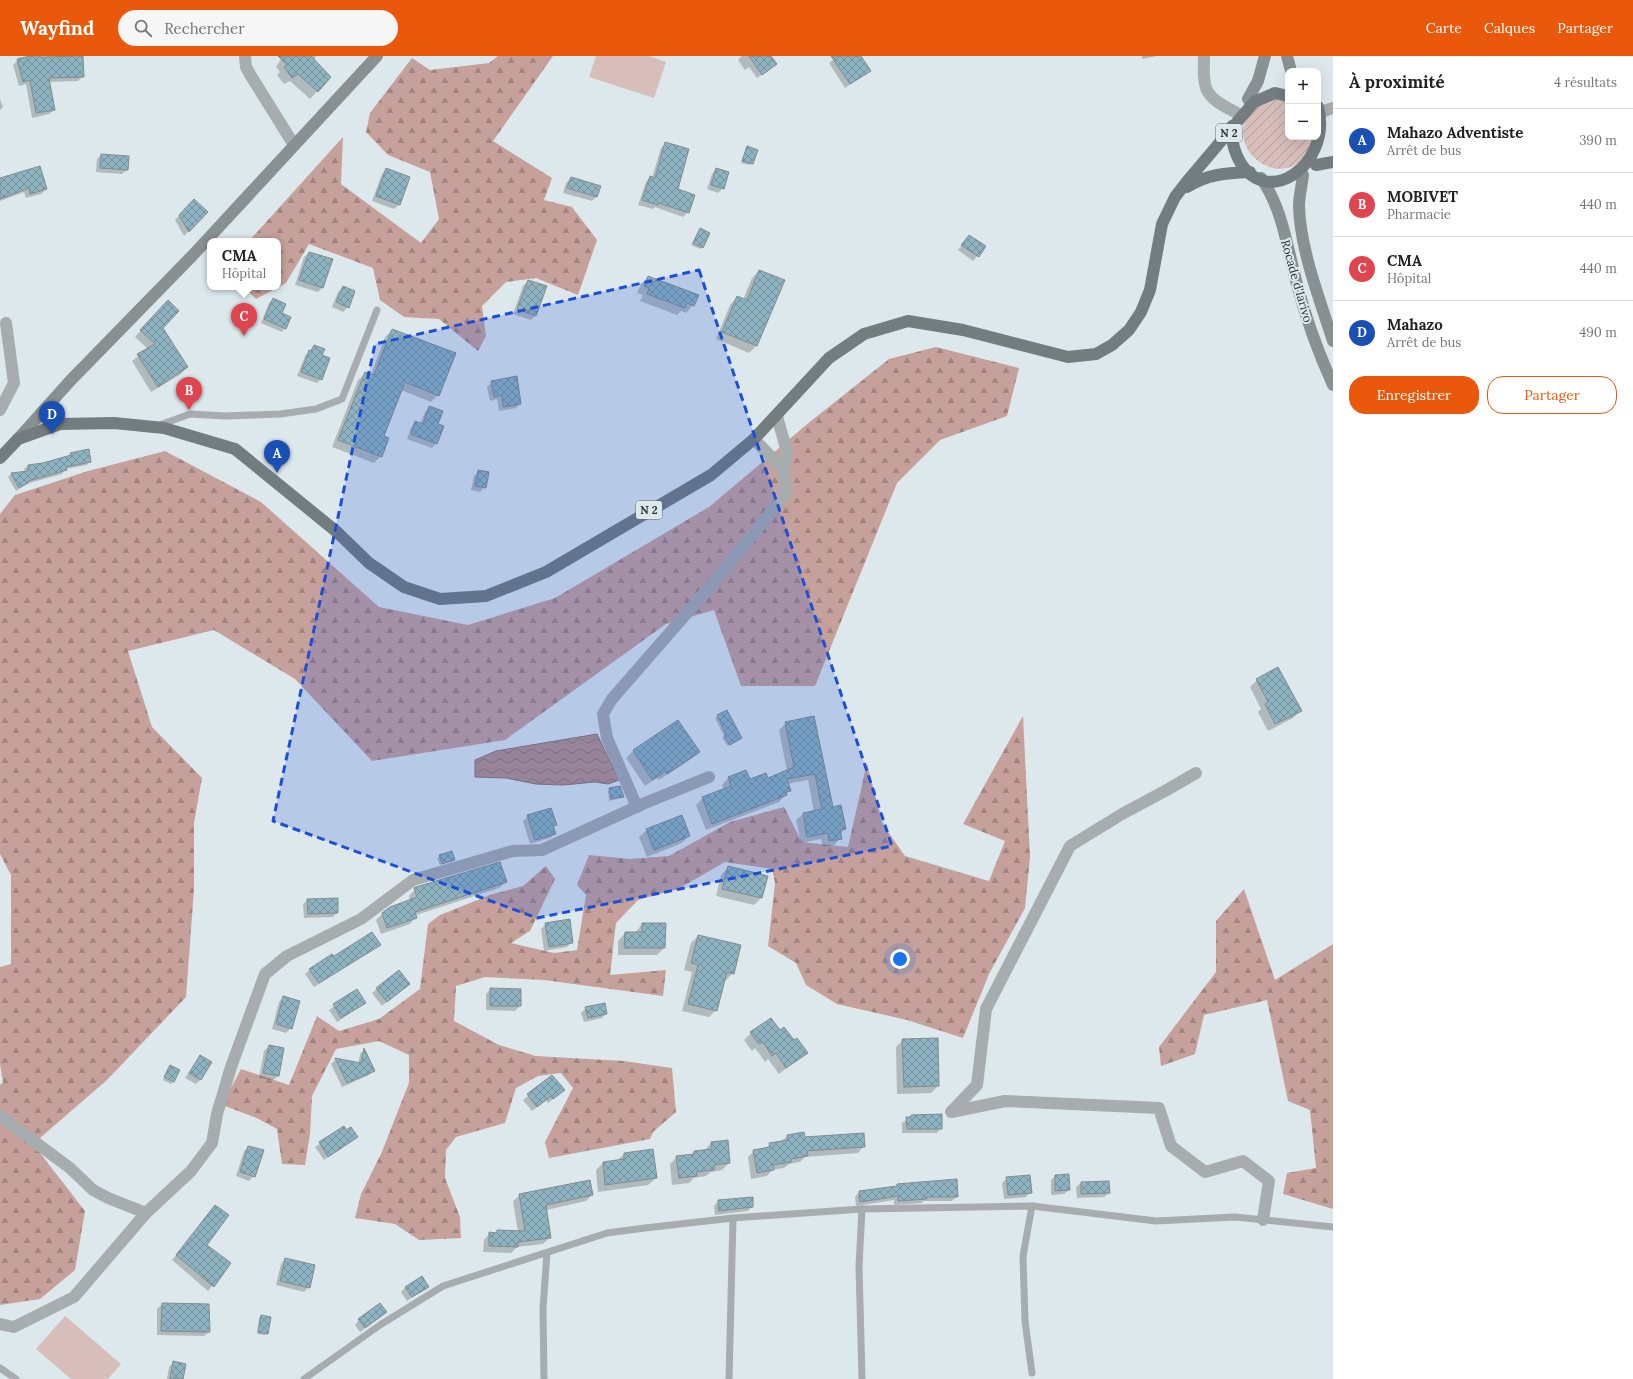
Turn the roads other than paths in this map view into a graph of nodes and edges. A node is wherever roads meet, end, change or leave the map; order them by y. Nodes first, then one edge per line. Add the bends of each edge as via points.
1 (245, 56) edge
2 (377, 56) edge
3 (1204, 56) edge
4 (1264, 56) edge
5 (1287, 56) edge
6 (1290, 68) edge
7 (1285, 88) edge
8 (1285, 96) edge
9 (1248, 99) junction
10 (1333, 108) edge
11 (1321, 110) edge
12 (1237, 113) junction
13 (1321, 113) edge
14 (1330, 129) edge
15 (1232, 130) junction
16 (294, 146) junction
17 (1333, 162) edge
18 (1316, 165) junction
19 (1256, 175) junction
20 (1303, 176) junction
21 (1181, 191) junction
22 (209, 238) edge
23 (207, 240) edge
24 (378, 310) dead end
25 (6, 323) dead end
26 (1333, 341) edge
27 (1333, 385) edge
28 (0, 410) edge
29 (777, 416) junction
30 (153, 427) junction
31 (18, 439) junction
32 (754, 439) junction
33 (0, 458) edge
34 (784, 470) junction
35 (1196, 773) dead end
36 (709, 777) dead end
37 (637, 807) junction
38 (0, 1116) edge
39 (1032, 1206) junction
40 (862, 1209) junction
41 (146, 1213) junction
42 (733, 1218) junction
43 (1263, 1220) junction
44 (1333, 1227) edge
45 (547, 1253) junction
46 (0, 1324) edge
47 (0, 1368) edge
48 (1032, 1373) dead end
49 (16, 1379) edge
50 (304, 1379) edge
51 (544, 1379) edge
52 (729, 1379) edge
53 (862, 1379) edge

1 - 16 street via 246,67
2 - 16 street
3 - 12 street via 1203,83 1209,95
4 - 9 street via 1258,81
5 - 6 street
7 - 9 main road, N 2 via 1266,89
8 - 15 main road, N 2 via 1275,94 1254,102
9 - 12 main road, N 2
10 - 11 street
12 - 15 main road, N 2
13 - 14 main road, N 2
14 - 18 main road, N 2 via 1323,153
15 - 19 main road, N 2 via 1239,161
15 - 21 main road, N 2
16 - 22 street
17 - 18 main road
18 - 20 main road, N 2
19 - 20 main road, N 2 via 1282,182
19 - 21 main road, N 2 via 1220,173 1198,180
19 - 27 street, Rocade d'Iarivo via 1272,193 1277,206 1316,348
20 - 26 street, Rocade d'Iarivo via 1299,206 1306,251
21 - 29 main road, N 2 via 1169,207 1162,224 1150,290 1141,312 1128,330 1112,345 1096,354 1068,357 963,330 908,321 864,334 829,358
23 - 31 street via 70,381
24 - 30 lane via 342,399 316,408 280,414 190,414
25 - 28 street via 14,383
29 - 32 main road, N 2
29 - 34 street via 787,452
30 - 31 main road, N 2 via 114,423 60,424
30 - 32 main road, N 2 via 235,449 337,532 369,563 404,587 440,599 486,596 546,572 711,475
31 - 33 main road, N 2
32 - 34 street
34 - 37 street via 785,494 714,582 612,699 603,714 607,738
35 - 43 street via 1070,846 986,1009 977,1085 951,1112 1005,1102 1158,1108 1171,1146 1205,1172 1243,1162 1269,1181
36 - 37 street
37 - 41 street via 542,850 514,851 413,880 361,919 287,956 265,974 216,1114 212,1143 191,1171
38 - 41 street via 70,1168 93,1190
39 - 40 lane
39 - 43 lane via 1156,1221 1235,1217
39 - 48 lane via 1023,1256 1025,1321
40 - 42 lane
40 - 53 lane via 859,1266
41 - 46 street via 74,1297 14,1327
42 - 45 lane via 607,1233
42 - 52 lane
43 - 44 lane
45 - 50 lane via 443,1286 380,1325
45 - 51 lane via 543,1308
47 - 49 lane

